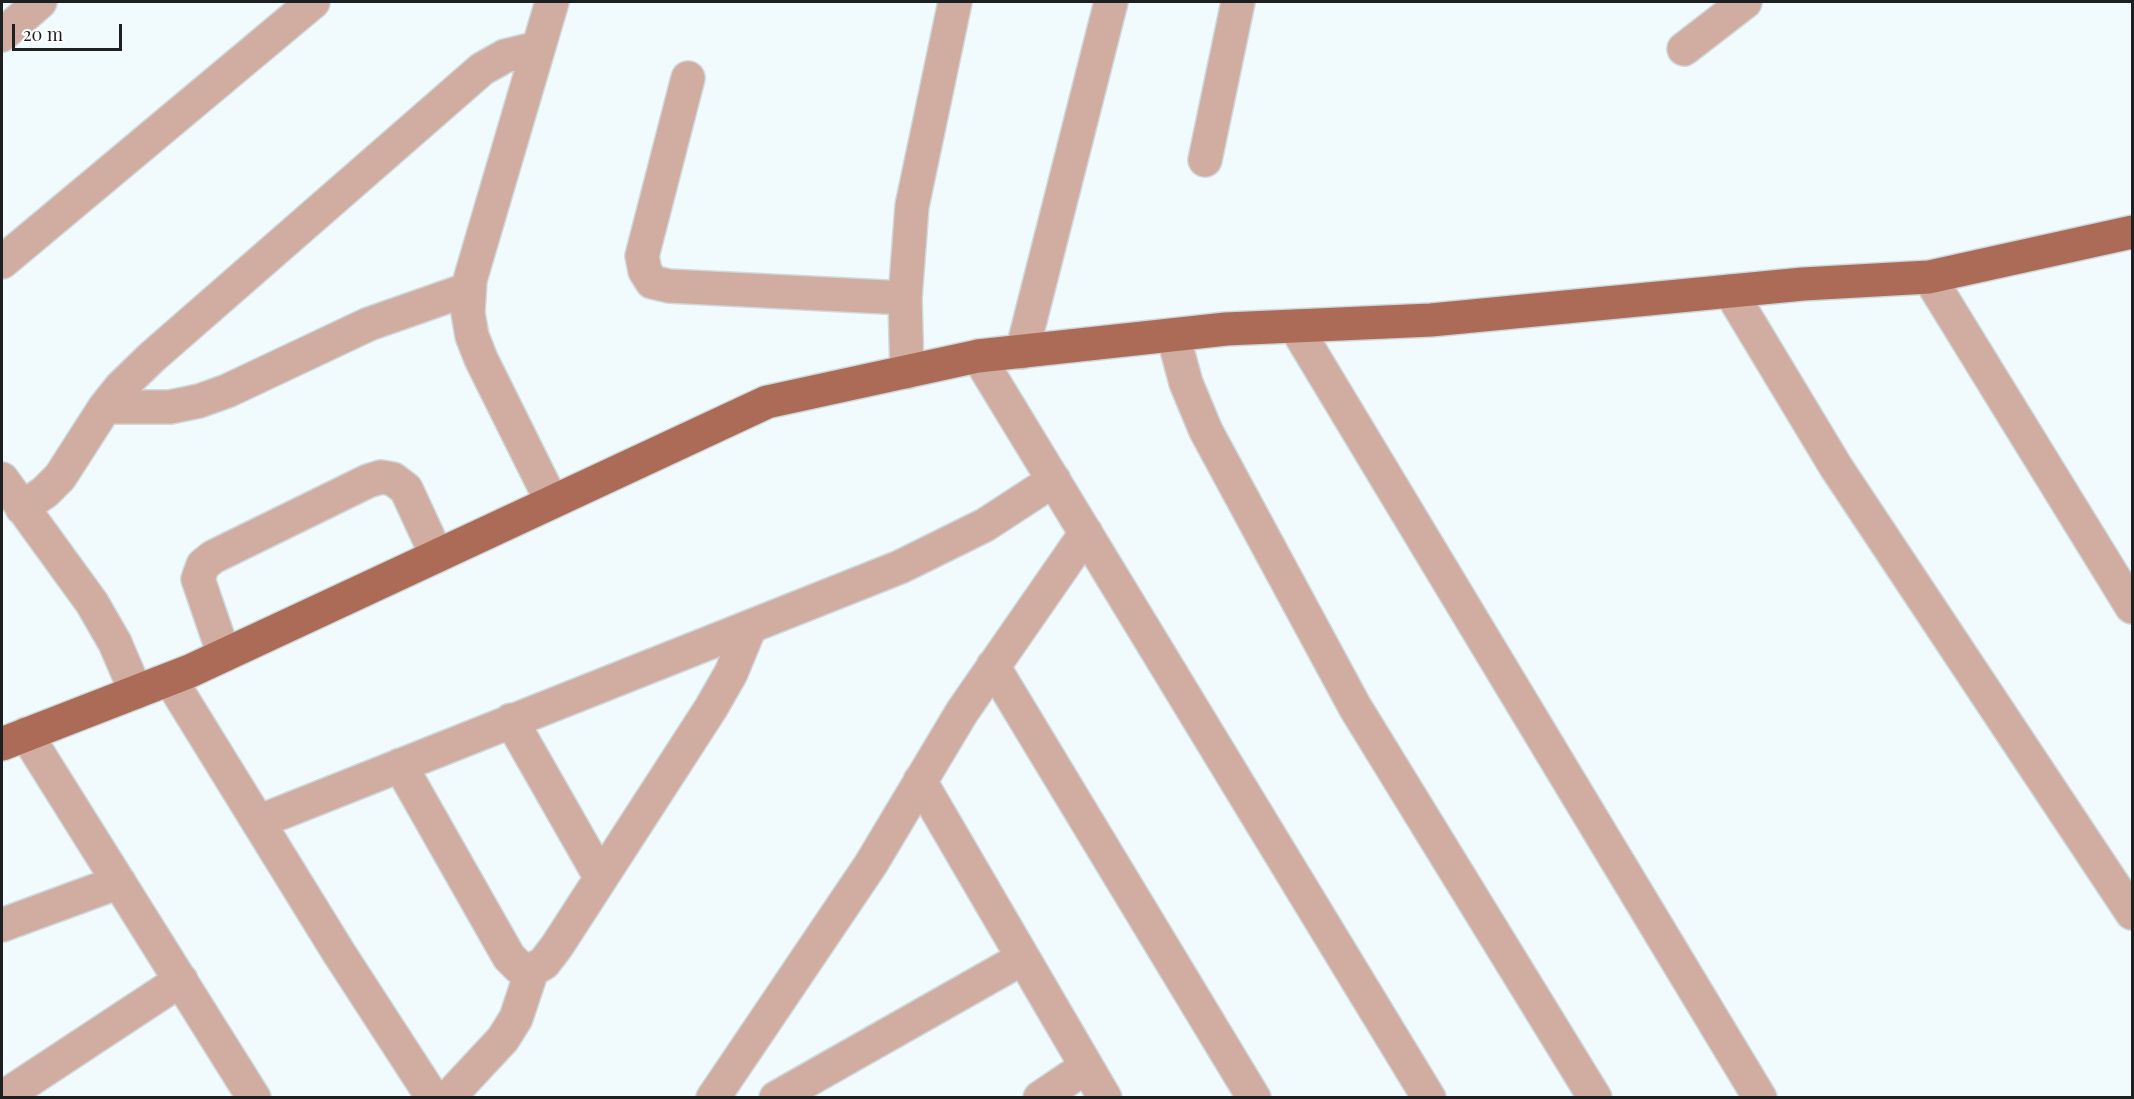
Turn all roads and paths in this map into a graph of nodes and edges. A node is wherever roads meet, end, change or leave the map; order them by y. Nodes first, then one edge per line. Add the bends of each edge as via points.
1 (40, 2) edge
2 (313, 2) edge
3 (552, 2) edge
4 (955, 2) edge
5 (1111, 2) edge
6 (1238, 2) edge
7 (1745, 2) edge
8 (2, 34) edge
9 (538, 48) junction
10 (1684, 49) dead end
11 (688, 78) dead end
12 (1205, 160) dead end
13 (2133, 232) edge
14 (2, 262) edge
15 (1929, 277) junction
16 (469, 289) junction
17 (1730, 291) junction
18 (905, 298) junction
19 (1294, 326) junction
20 (1173, 335) junction
21 (1022, 352) junction
22 (978, 356) junction
23 (907, 372) junction
24 (105, 407) junction
25 (2, 479) edge
26 (1054, 480) junction
27 (552, 502) junction
28 (22, 508) junction
29 (1086, 533) junction
30 (437, 556) junction
31 (2133, 607) edge
32 (750, 627) junction
33 (224, 655) junction
34 (993, 666) junction
35 (170, 679) junction
36 (136, 692) junction
37 (511, 720) junction
38 (14, 739) edge
39 (400, 765) junction
40 (920, 781) junction
41 (258, 822) junction
42 (601, 878) junction
43 (119, 882) junction
44 (2133, 913) edge
45 (2, 925) edge
46 (1023, 958) junction
47 (532, 970) junction
48 (181, 980) junction
49 (1086, 1067) junction
50 (244, 1094) edge
51 (2, 1098) edge
52 (433, 1098) edge
53 (448, 1098) edge
54 (713, 1098) edge
55 (776, 1098) edge
56 (1040, 1098) edge
57 (1105, 1098) edge
58 (1254, 1098) edge
59 (1429, 1098) edge
60 (1595, 1098) edge
61 (1760, 1098) edge

1 - 8 street
2 - 14 street
3 - 9 street
4 - 18 street via 912,206
5 - 21 street
6 - 12 street
7 - 10 street
9 - 16 street
9 - 24 street via 505,56 482,69 153,357
11 - 18 street via 642,256 652,282
13 - 15 main road
15 - 17 main road
15 - 31 street
16 - 24 street via 369,324 227,391 170,407
16 - 27 street via 472,336
17 - 19 main road via 1431,320
17 - 44 street via 1836,467
18 - 23 street
19 - 20 main road
19 - 61 street
20 - 21 main road
20 - 60 street via 1186,383 1206,431 1355,707
21 - 22 main road
22 - 23 main road
22 - 26 street
23 - 27 main road via 767,402
24 - 28 street via 60,477
25 - 28 street
26 - 29 street
26 - 32 street via 1012,510 930,554
27 - 30 main road
28 - 36 street via 92,603
29 - 34 street
29 - 59 street
30 - 33 main road
30 - 33 street via 406,489 393,479 368,481 203,565 198,579
32 - 37 street
32 - 42 street via 711,708
33 - 35 main road
34 - 40 street
34 - 58 street
35 - 36 main road
35 - 41 street
36 - 38 main road
37 - 39 street
37 - 42 street
38 - 43 street
39 - 41 street
39 - 47 street via 509,957 520,968
40 - 46 street
40 - 54 street via 871,864
41 - 52 street
42 - 47 street via 557,946 544,963
43 - 45 street
43 - 48 street
46 - 49 street
46 - 55 street
47 - 53 street via 516,1018 503,1039
48 - 50 street
48 - 51 street
49 - 56 street
49 - 57 street

